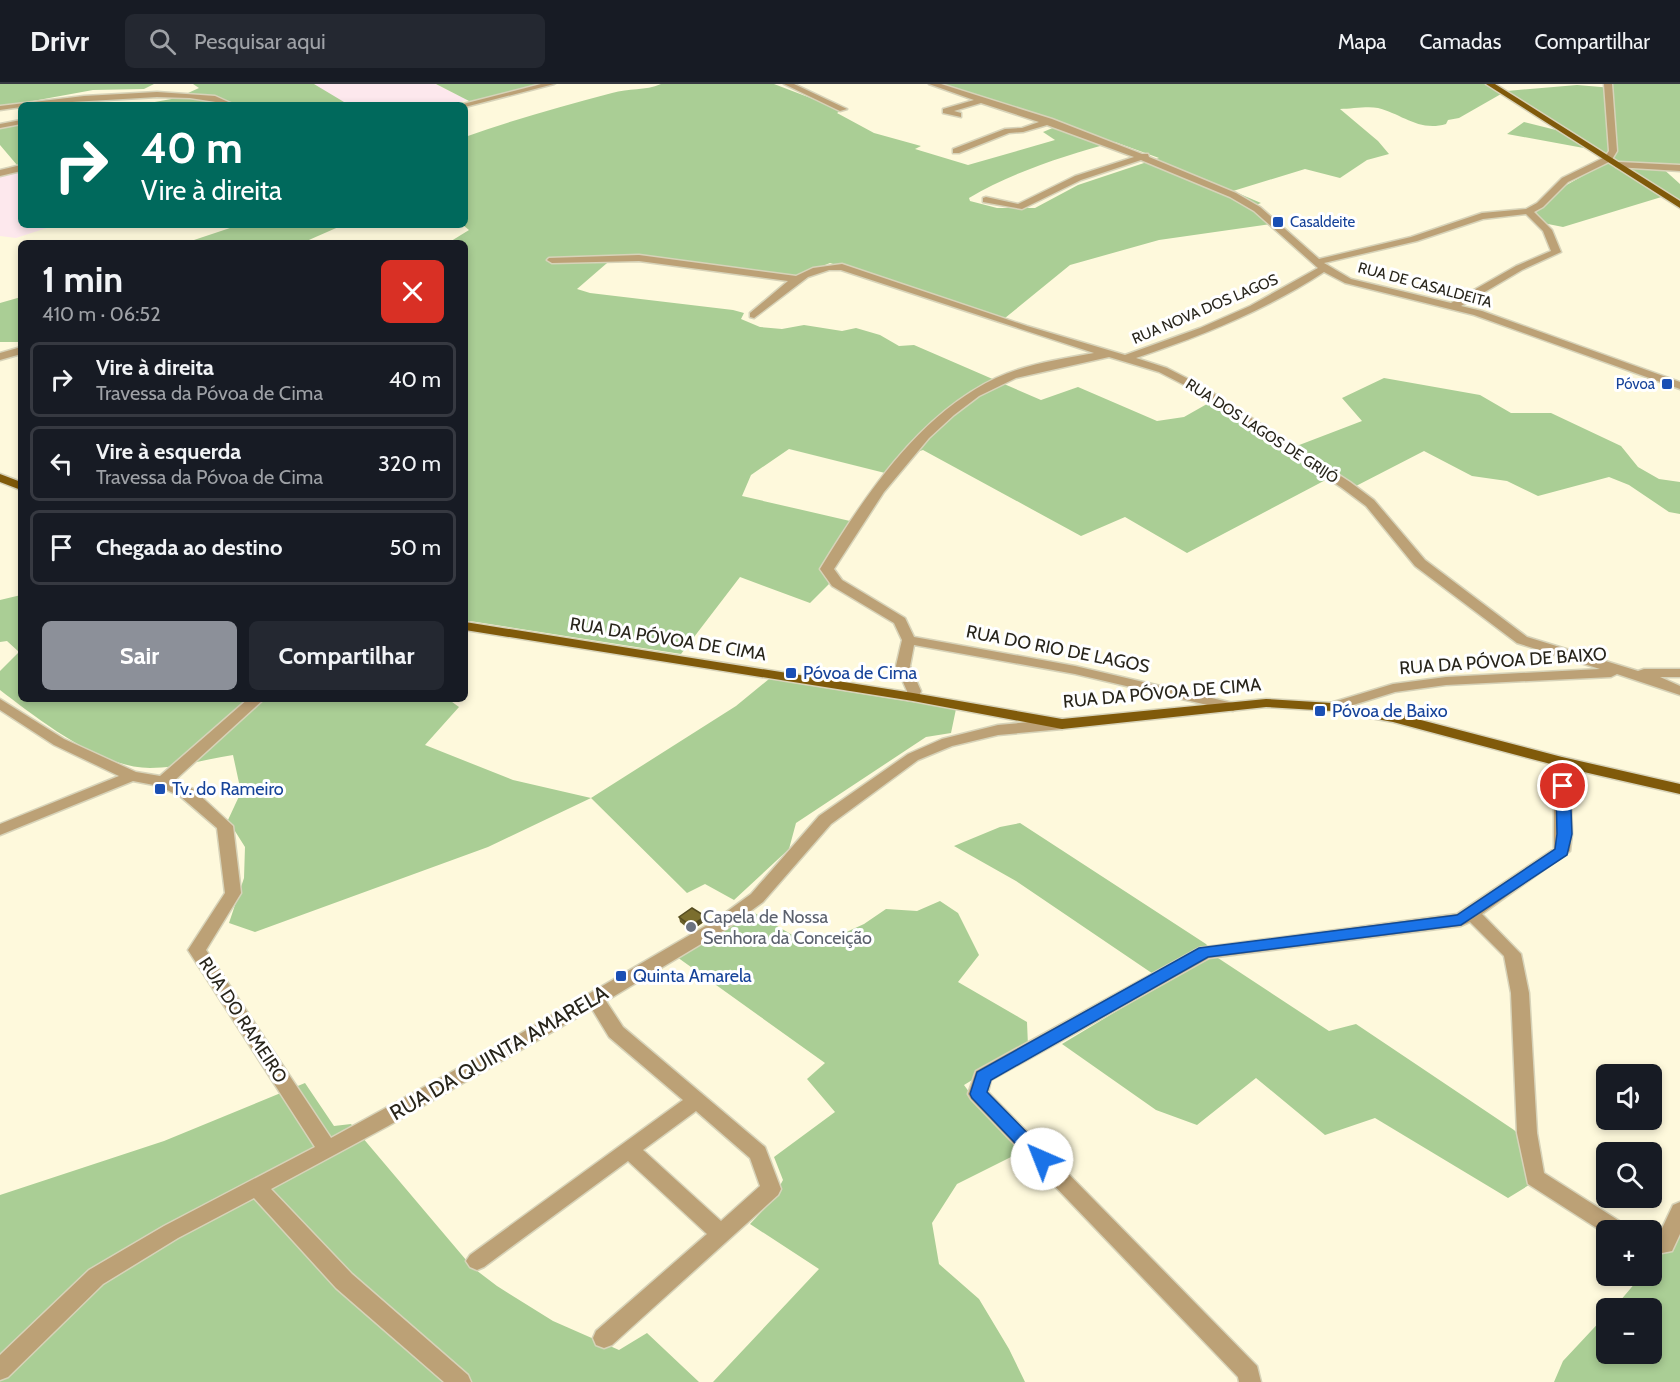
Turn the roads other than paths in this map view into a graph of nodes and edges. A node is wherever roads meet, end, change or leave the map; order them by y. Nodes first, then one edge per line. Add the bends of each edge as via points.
1 (550, 84) edge
2 (788, 84) edge
3 (933, 84) edge
4 (1490, 84) edge
5 (1608, 84) edge
6 (982, 100) junction
7 (32, 102) edge
8 (228, 102) edge
9 (468, 104) edge
10 (18, 105) edge
11 (0, 108) edge
12 (843, 109) dead end
13 (958, 115) dead end
14 (1049, 121) junction
15 (18, 123) edge
16 (0, 126) edge
17 (956, 151) dead end
18 (1145, 156) junction
19 (1608, 159) junction
20 (1619, 165) junction
21 (1680, 168) edge
22 (18, 169) edge
23 (0, 173) edge
24 (986, 200) dead end
25 (1680, 205) edge
26 (1528, 211) junction
27 (552, 260) dead end
28 (1321, 265) junction
29 (797, 279) junction
30 (1452, 307) junction
31 (754, 315) dead end
32 (18, 351) edge
33 (1112, 354) junction
34 (0, 357) edge
35 (1127, 358) junction
36 (1680, 386) edge
37 (0, 478) edge
38 (18, 485) edge
39 (468, 626) edge
40 (909, 640) junction
41 (1626, 673) junction
42 (1680, 673) edge
43 (1680, 691) edge
44 (913, 697) junction
45 (254, 702) edge
46 (0, 703) edge
47 (1233, 706) junction
48 (1332, 707) junction
49 (1062, 724) junction
50 (1562, 762) junction
51 (132, 776) junction
52 (163, 782) junction
53 (1680, 789) edge
54 (0, 830) edge
55 (1471, 913) junction
56 (595, 999) junction
57 (695, 1101) junction
58 (327, 1149) junction
59 (629, 1150) junction
60 (256, 1187) junction
61 (1680, 1211) edge
62 (1601, 1220) edge
63 (721, 1234) junction
64 (1662, 1245) edge
65 (477, 1261) dead end
66 (604, 1338) dead end
67 (0, 1370) edge
68 (460, 1382) edge
69 (1250, 1382) edge

1 - 9 street
2 - 12 street
3 - 6 street, RUA DE CASALDEITA
4 - 19 main road
5 - 19 street via 1613,151
6 - 13 street via 946,111
6 - 14 street, RUA DE CASALDEITA
7 - 8 street via 74,94 140,90 200,92 222,96
10 - 11 street
14 - 17 street via 1008,131
14 - 18 street, RUA DE CASALDEITA
15 - 16 street
18 - 24 street via 1078,178 1019,207
18 - 28 street, RUA DE CASALDEITA via 1253,207
19 - 20 main road
19 - 26 street via 1565,180 1540,205
20 - 21 street
20 - 25 main road
22 - 23 street
26 - 28 street, RUA NOVA DOS LAGOS via 1482,216
26 - 30 street via 1548,230 1556,252 1519,268
27 - 29 street via 639,258
28 - 30 street, RUA DE CASALDEITA via 1358,284
28 - 35 street, RUA NOVA DOS LAGOS via 1302,283 1260,305
29 - 31 street, RUA DOS LAGOS DE GRIJÓ
29 - 33 street, RUA DOS LAGOS DE GRIJÓ via 817,268 842,267
30 - 36 street, RUA DE CASALDEITA
32 - 34 street
33 - 35 street, RUA DOS LAGOS DE GRIJÓ
33 - 40 street via 987,387 946,419 880,486 827,569 837,583 900,621
35 - 41 street, RUA DOS LAGOS DE GRIJÓ via 1198,388 1346,485 1370,503 1420,564 1522,640
37 - 38 main road
39 - 44 main road, RUA DA PÓVOA DE CIMA
40 - 44 street via 901,658
40 - 47 street, RUA DO RIO DE LAGOS via 1075,670
41 - 42 street, RUA DA PÓVOA DE BAIXO
41 - 43 street, RUA DOS LAGOS DE GRIJÓ
41 - 48 street, RUA DA PÓVOA DE BAIXO via 1446,681 1393,688
44 - 49 main road, RUA DA PÓVOA DE CIMA
45 - 52 street
46 - 51 street, RUA DO RAMEIRO via 59,742
47 - 48 main road, RUA DA PÓVOA DE CIMA via 1266,703
47 - 49 main road, RUA DA PÓVOA DE CIMA
48 - 50 main road, RUA DA PÓVOA DE CIMA via 1394,718
49 - 56 street, RUA DA QUINTA AMARELA via 998,730 946,742 913,758 825,820 757,898 720,925
50 - 53 main road, RUA DA PÓVOA DE CIMA
50 - 55 street via 1562,851
51 - 52 street, RUA DO RAMEIRO
51 - 54 street
52 - 58 street, RUA DO RAMEIRO via 186,793 225,826 233,893 197,950
55 - 62 street via 1512,954 1520,993 1527,1133 1535,1178
55 - 69 street via 1461,920 1205,952 983,1076 978,1094 1249,1373
56 - 57 street via 616,1032
56 - 58 street, RUA DA QUINTA AMARELA
57 - 59 street
57 - 63 street via 758,1153 771,1189
58 - 60 street, RUA DA QUINTA AMARELA
59 - 63 street
59 - 65 street
60 - 67 street, RUA DA QUINTA AMARELA via 96,1277
60 - 68 street via 344,1281
61 - 64 street
63 - 66 street

